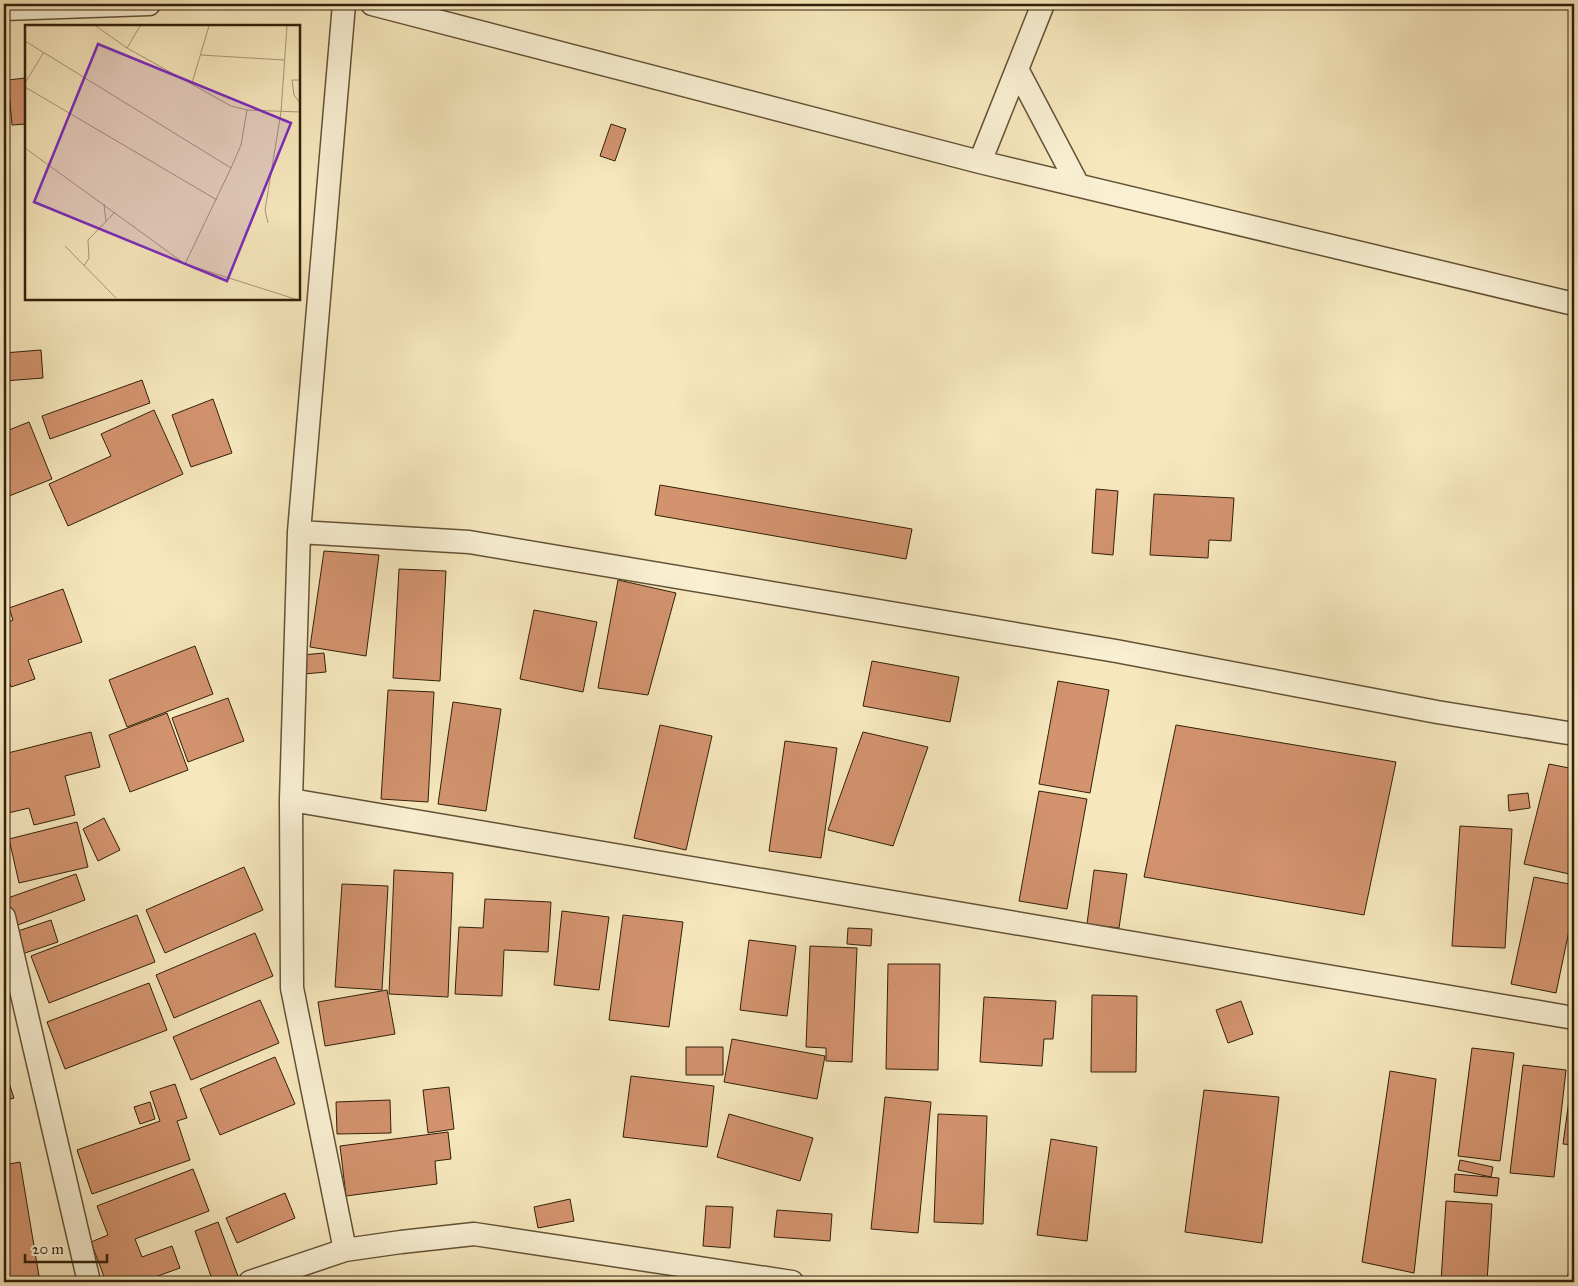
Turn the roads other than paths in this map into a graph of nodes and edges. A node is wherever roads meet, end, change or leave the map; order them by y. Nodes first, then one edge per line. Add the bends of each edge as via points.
1 (149, 4) edge
2 (344, 4) edge
3 (372, 4) edge
4 (1043, 4) edge
5 (4, 9) edge
6 (1017, 69) junction
7 (980, 162) junction
8 (1078, 185) junction
9 (1574, 304) edge
10 (299, 532) junction
11 (1574, 734) edge
12 (291, 800) junction
13 (4, 917) edge
14 (1574, 1018) edge
15 (345, 1250) junction
16 (89, 1282) edge
17 (250, 1282) edge
18 (792, 1282) edge

1 - 5 street
2 - 10 street
3 - 7 street
4 - 6 street
6 - 7 street
6 - 8 street
7 - 8 street
8 - 9 street
10 - 11 street via 468,542 1106,649 1437,712
10 - 12 street
12 - 14 street
12 - 15 street via 292,988
13 - 16 street
15 - 17 street
15 - 18 street via 474,1234

